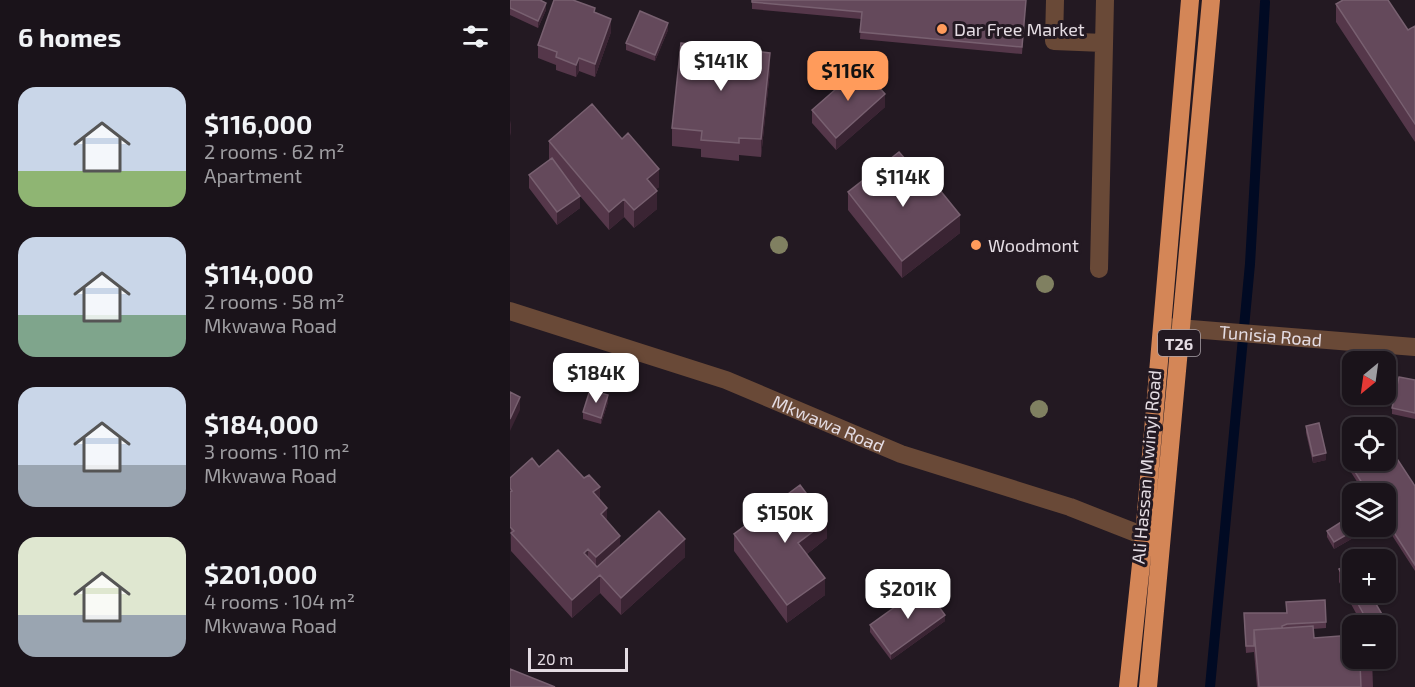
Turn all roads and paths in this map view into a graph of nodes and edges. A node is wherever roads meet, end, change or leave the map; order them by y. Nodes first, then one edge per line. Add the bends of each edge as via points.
1 (1055, 0) edge
2 (1105, 0) edge
3 (1190, 0) edge
4 (1211, 0) edge
5 (1104, 43) junction
6 (1099, 269) dead end
7 (510, 311) edge
8 (1162, 327) junction
9 (1181, 328) junction
10 (1415, 347) edge
11 (1144, 536) junction
12 (1128, 687) edge
13 (1148, 687) edge

1 - 5 street via 1054,41
2 - 5 street
3 - 8 highway, Ali Hassan Mwinyi Road / T26
4 - 9 highway, Ali Hassan Mwinyi Road / T26
5 - 6 street
7 - 11 street, Mkwawa Road via 726,380 901,454 1070,507
8 - 9 street, Tunisia Road
8 - 11 highway, Ali Hassan Mwinyi Road / T26
9 - 10 street, Tunisia Road
9 - 13 highway, Ali Hassan Mwinyi Road / T26
11 - 12 highway, Ali Hassan Mwinyi Road / T26

